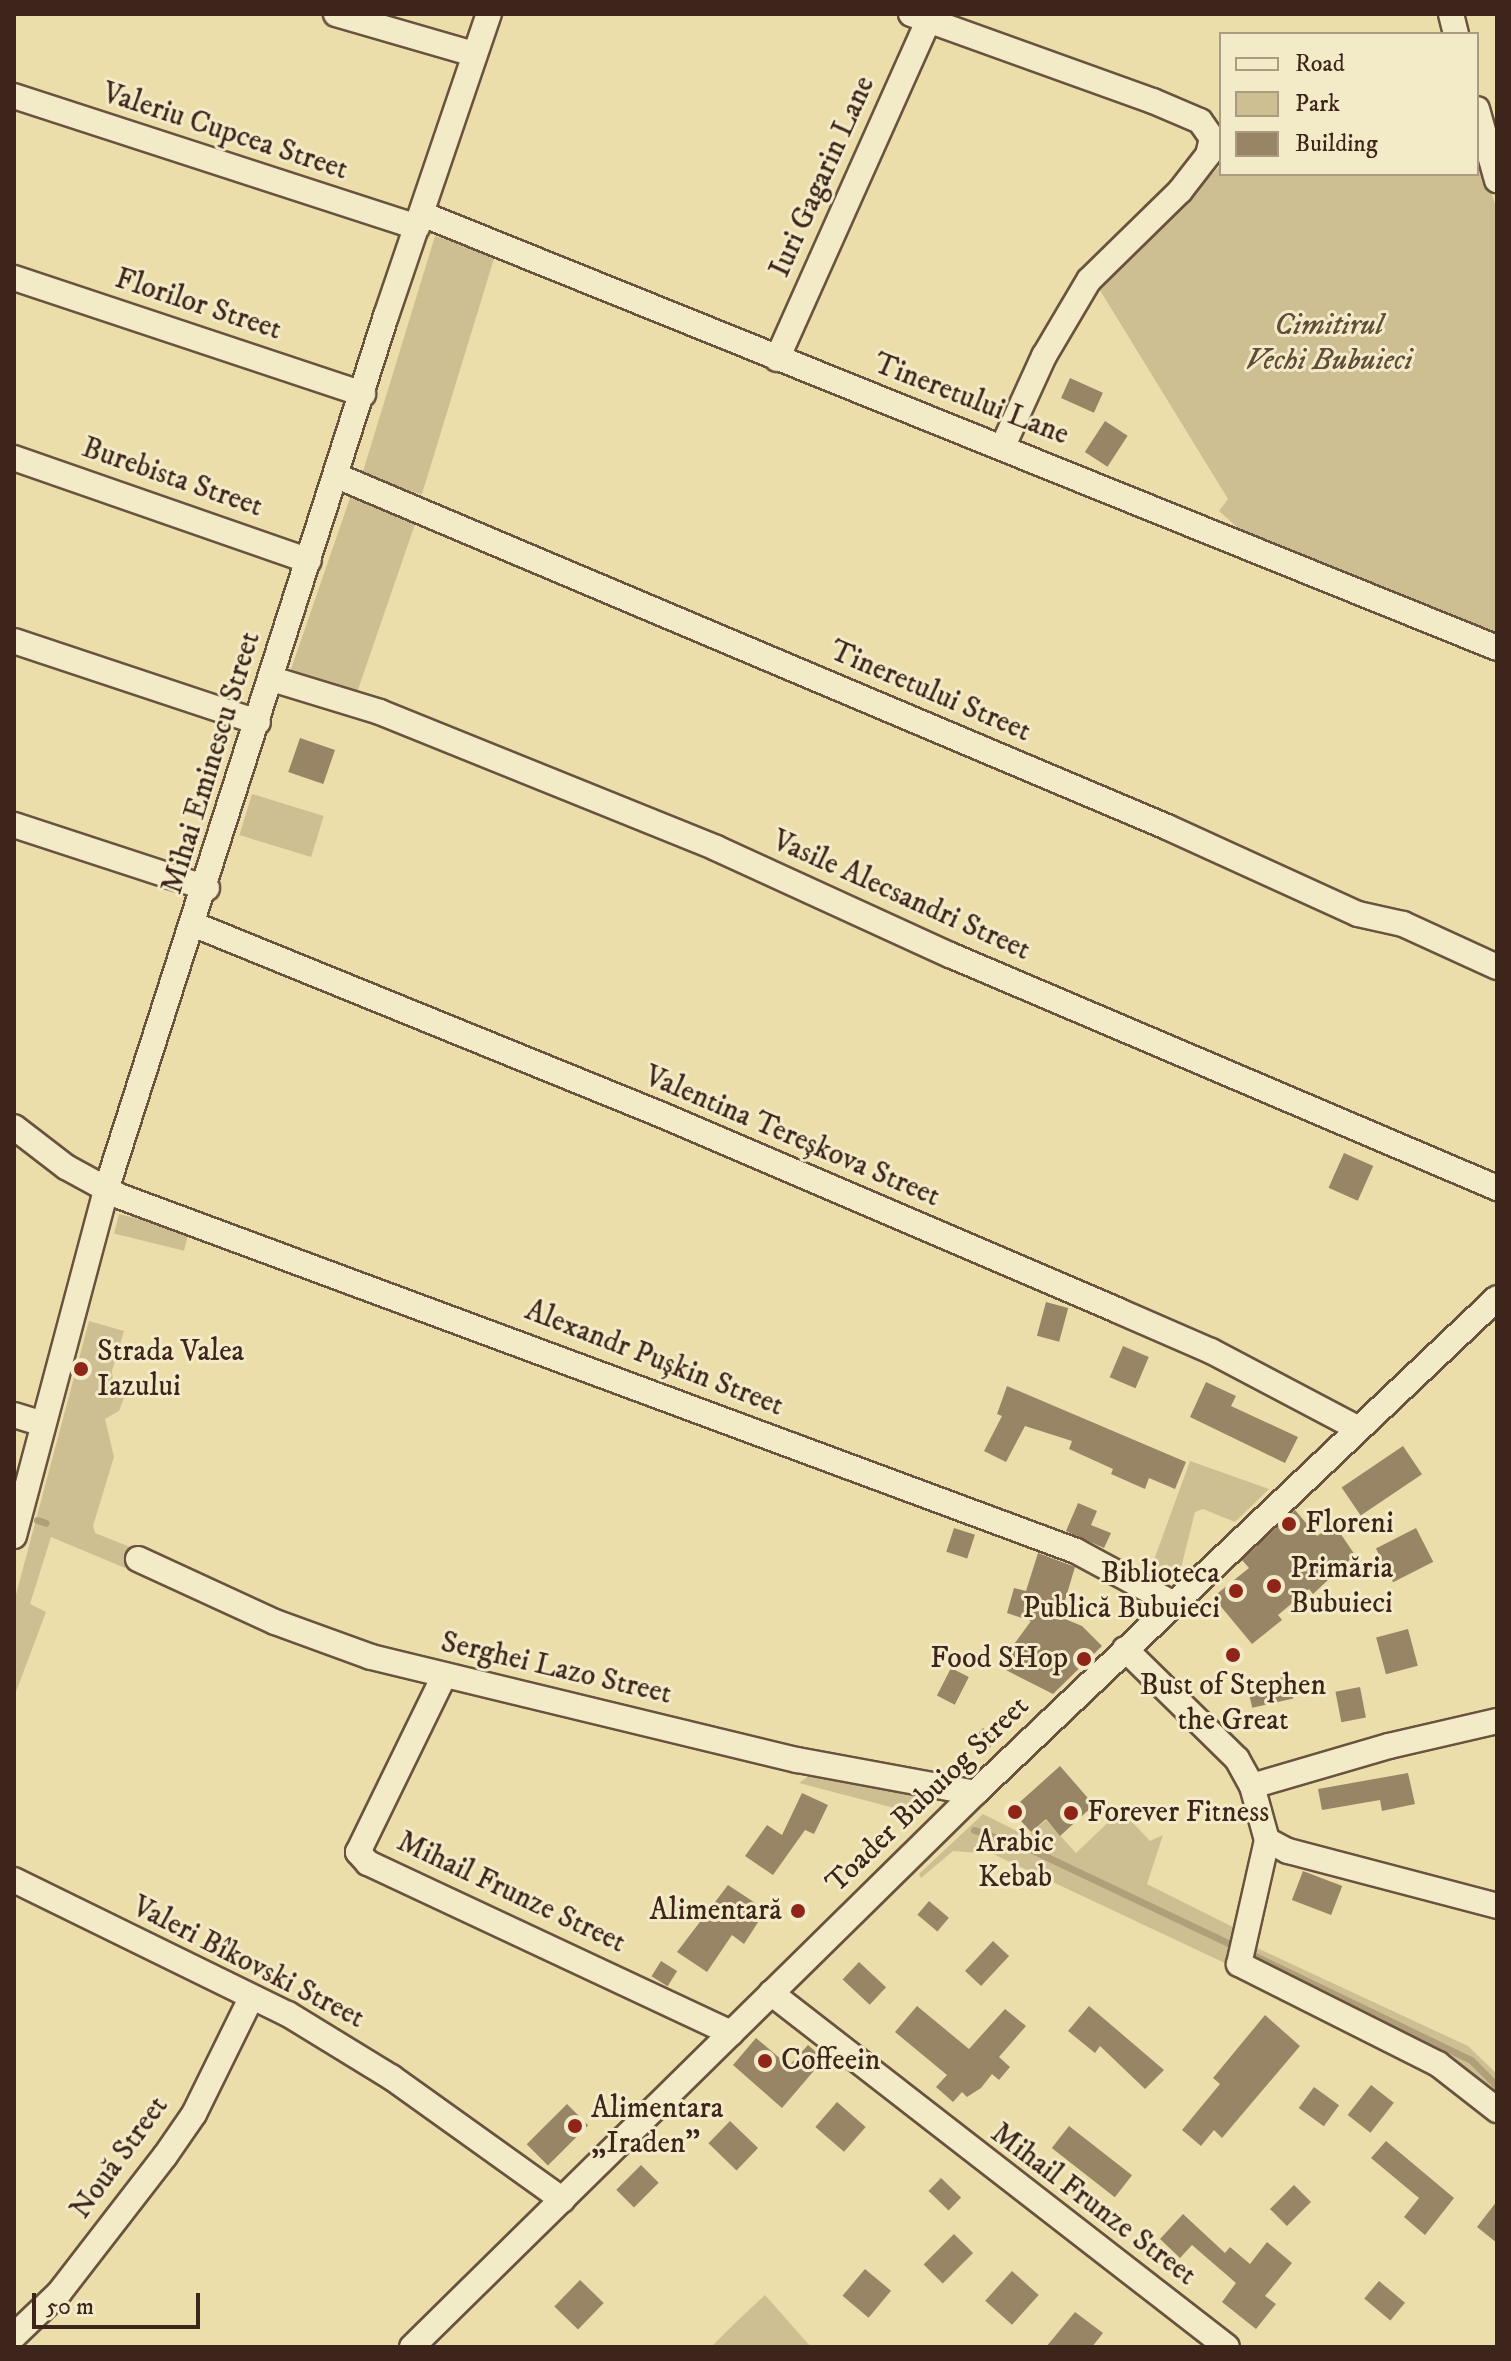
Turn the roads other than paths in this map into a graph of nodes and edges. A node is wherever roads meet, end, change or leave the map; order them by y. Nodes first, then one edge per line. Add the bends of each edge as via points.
1 (336, 14) edge
2 (489, 14) edge
3 (920, 18) edge
4 (474, 54) junction
5 (14, 96) edge
6 (1479, 116) edge
7 (1497, 180) edge
8 (420, 221) junction
9 (14, 278) edge
10 (777, 359) junction
11 (363, 394) junction
12 (1003, 446) junction
13 (14, 458) edge
14 (337, 476) junction
15 (309, 561) junction
16 (14, 641) edge
17 (1497, 648) edge
18 (272, 679) junction
19 (258, 722) junction
20 (14, 825) edge
21 (207, 888) junction
22 (195, 925) junction
23 (1497, 967) edge
24 (14, 1127) edge
25 (1497, 1188) edge
26 (106, 1190) junction
27 (1497, 1298) edge
28 (14, 1415) edge
29 (43, 1424) junction
30 (1355, 1427) junction
31 (14, 1536) edge
32 (138, 1559) dead end
33 (1172, 1603) junction
34 (1125, 1649) junction
35 (444, 1676) junction
36 (1497, 1721) edge
37 (1252, 1786) junction
38 (975, 1793) junction
39 (1267, 1840) junction
40 (14, 1880) edge
41 (1497, 1906) edge
42 (771, 1993) junction
43 (251, 1998) junction
44 (731, 2033) junction
45 (1497, 2110) edge
46 (563, 2200) junction
47 (14, 2336) edge
48 (412, 2347) edge
49 (1227, 2347) edge

1 - 4 street
2 - 4 street, Mihai Eminescu Street
3 - 10 street, Iuri Gagarin Lane
3 - 12 street via 1153,101 1200,121 1212,138 1208,155 1180,191 1089,280 1044,356
4 - 8 street, Mihai Eminescu Street
5 - 8 street, Valeriu Cupcea Street
6 - 7 street
8 - 10 street, Tineretului Lane
8 - 11 street, Mihai Eminescu Street
9 - 11 street, Florilor Street
10 - 12 street, Tineretului Lane
11 - 14 street, Mihai Eminescu Street
12 - 17 street, Tineretului Lane
13 - 15 street, Burebista Street
14 - 15 street, Mihai Eminescu Street
14 - 23 street, Tineretului Street via 1167,827 1358,914 1403,924
15 - 18 street, Mihai Eminescu Street
16 - 19 street
18 - 19 street, Mihai Eminescu Street
18 - 25 street, Vasile Alecsandri Street via 380,712 716,848 950,955
19 - 21 street, Mihai Eminescu Street
20 - 21 street
21 - 22 street, Mihai Eminescu Street
22 - 26 street, Mihai Eminescu Street
22 - 30 street, Valentina Tereșkova Street via 662,1115 1211,1351
24 - 26 street, Alexandr Pușkin Street
26 - 29 street, Mihai Eminescu Street
26 - 33 street, Alexandr Pușkin Street via 1076,1551
27 - 30 street, Toader Bubuiog Street
28 - 29 street
29 - 31 street, Mihai Eminescu Street
30 - 33 street, Toader Bubuiog Street
32 - 35 street, Serghei Lazo Street via 275,1622 371,1657
33 - 34 street, Toader Bubuiog Street
34 - 37 street via 1221,1739
34 - 38 street, Toader Bubuiog Street
35 - 38 street, Serghei Lazo Street via 797,1760
35 - 44 street, Mihail Frunze Street via 358,1852 368,1863
36 - 37 street
37 - 39 street
38 - 42 street, Toader Bubuiog Street
39 - 41 street via 1288,1851
39 - 45 street via 1267,1859 1239,1964 1438,2064
40 - 43 street, Valeri Bîkovski Street
42 - 44 street, Toader Bubuiog Street
42 - 49 street, Mihail Frunze Street
43 - 46 street, Valeri Bîkovski Street via 288,2014 391,2077
43 - 47 street, Nouă Street via 194,2114 165,2156 59,2293
44 - 46 street, Toader Bubuiog Street
46 - 48 street, Toader Bubuiog Street

